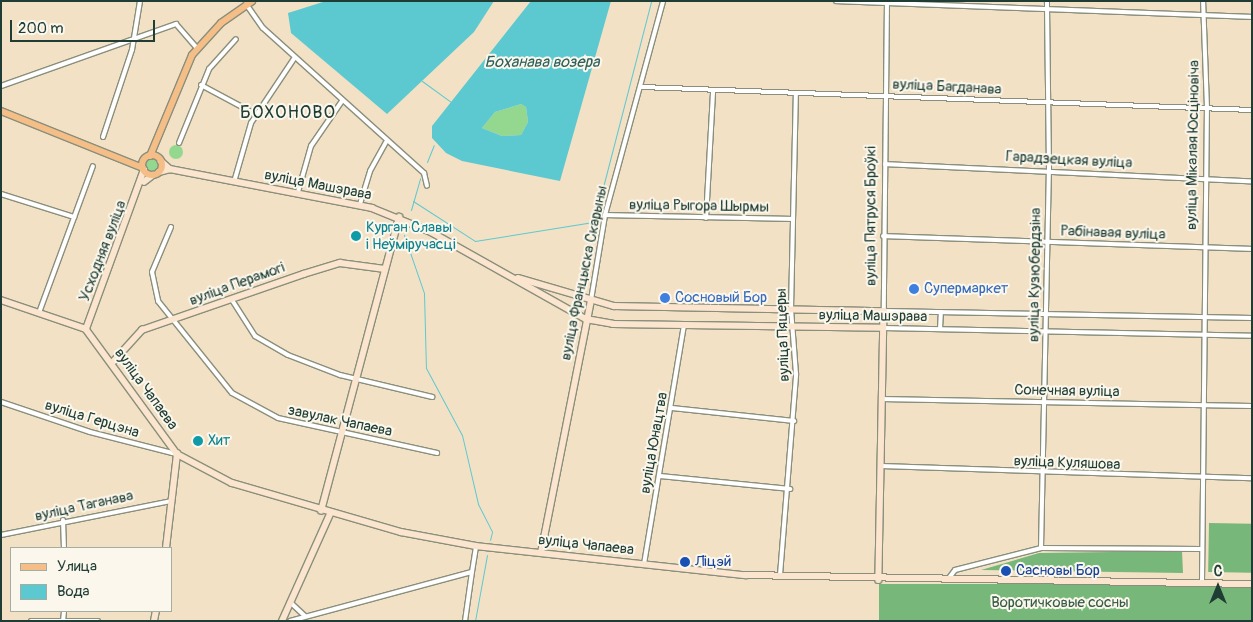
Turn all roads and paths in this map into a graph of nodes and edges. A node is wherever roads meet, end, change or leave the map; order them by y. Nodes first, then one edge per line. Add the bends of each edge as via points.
1 (140, 1) edge
2 (663, 1) edge
3 (836, 1) edge
4 (1047, 1) edge
5 (1204, 1) edge
6 (887, 2) edge
7 (249, 3) edge
8 (1047, 8) junction
9 (1203, 15) junction
10 (1252, 18) edge
11 (236, 39) dead end
12 (132, 40) junction
13 (197, 48) junction
14 (295, 57) junction
15 (201, 85) junction
16 (1, 86) edge
17 (642, 87) junction
18 (713, 91) junction
19 (796, 94) junction
20 (884, 94) junction
21 (342, 101) junction
22 (1049, 104) junction
23 (1207, 108) junction
24 (1252, 110) edge
25 (1, 111) edge
26 (255, 114) junction
27 (103, 137) dead end
28 (386, 142) junction
29 (179, 143) dead end
30 (157, 146) junction
31 (148, 156) junction
32 (126, 158) junction
33 (160, 160) junction
34 (885, 164) junction
35 (93, 166) dead end
36 (144, 169) junction
37 (170, 169) junction
38 (1049, 170) junction
39 (156, 173) junction
40 (1206, 179) junction
41 (1252, 181) edge
42 (144, 182) junction
43 (234, 182) junction
44 (427, 186) dead end
45 (298, 192) junction
46 (1, 194) edge
47 (360, 204) junction
48 (605, 215) junction
49 (74, 216) junction
50 (399, 217) junction
51 (706, 218) junction
52 (793, 219) junction
53 (171, 227) dead end
54 (883, 236) junction
55 (1047, 242) junction
56 (1202, 247) junction
57 (1252, 249) edge
58 (384, 268) junction
59 (507, 274) junction
60 (1, 300) edge
61 (232, 300) junction
62 (590, 302) junction
63 (792, 309) junction
64 (40, 310) junction
65 (884, 311) junction
66 (941, 312) junction
67 (1045, 315) junction
68 (1202, 317) junction
69 (1252, 318) edge
70 (173, 320) junction
71 (586, 320) junction
72 (684, 326) junction
73 (795, 327) junction
74 (883, 328) junction
75 (86, 329) junction
76 (940, 329) junction
77 (1045, 332) junction
78 (1202, 335) junction
79 (1252, 336) edge
80 (112, 363) junction
81 (356, 378) junction
82 (432, 397) dead end
83 (882, 399) junction
84 (1, 402) edge
85 (1043, 402) junction
86 (1202, 405) junction
87 (1252, 406) edge
88 (672, 408) junction
89 (794, 421) junction
90 (341, 433) junction
91 (437, 453) dead end
92 (177, 454) junction
93 (881, 466) junction
94 (1042, 474) junction
95 (660, 476) junction
96 (1200, 478) junction
97 (1252, 478) edge
98 (790, 490) junction
99 (171, 501) junction
100 (321, 511) junction
101 (330, 514) junction
102 (63, 520) junction
103 (1, 536) edge
104 (476, 546) junction
105 (64, 547) edge
106 (166, 547) edge
107 (1041, 548) junction
108 (1201, 549) junction
109 (541, 553) junction
110 (644, 564) junction
111 (472, 572) junction
112 (780, 576) junction
113 (949, 578) junction
114 (879, 580) junction
115 (1202, 582) junction
116 (1252, 584) edge
117 (291, 603) junction
118 (305, 616) junction
119 (64, 619) edge
120 (31, 621) edge
121 (98, 621) edge
122 (282, 621) edge
123 (290, 621) edge
124 (465, 621) edge

1 - 12 street
2 - 17 street, вуліца Францыска Скарыны
3 - 6 street
4 - 8 street, вуліца Кузюбердзіна
5 - 9 street, вуліца Мікалая Юсціновіча
6 - 8 street
6 - 20 street, вуліца Пятруся Броўкі
7 - 13 main road
7 - 14 street
8 - 9 street
8 - 22 street, вуліца Кузюбердзіна
9 - 10 street
9 - 23 street, вуліца Мікалая Юсціновіча
11 - 15 street via 215,60
12 - 13 street via 176,24
12 - 16 street
12 - 27 street
13 - 30 main road via 179,82
14 - 21 street
14 - 26 street
15 - 26 street
15 - 29 street
17 - 18 street, вуліца Багданава
17 - 48 street, вуліца Францыска Скарыны
18 - 19 street, вуліца Багданава
18 - 51 street
19 - 20 street, вуліца Багданава
19 - 52 street, вуліца Пяцеры
20 - 22 street, вуліца Багданава
20 - 34 street, вуліца Пятруся Броўкі
21 - 28 street
21 - 45 street via 311,146
22 - 23 street, вуліца Багданава
22 - 38 street, вуліца Кузюбердзіна
23 - 24 street, вуліца Багданава
23 - 40 street, вуліца Мікалая Юсціновіча
25 - 32 main road
26 - 43 street via 244,139
28 - 44 street via 424,173
28 - 47 street via 370,171
30 - 31 main road
30 - 33 main road
31 - 32 main road
31 - 33 main road
31 - 36 main road
32 - 36 main road
33 - 37 street
33 - 39 main road
34 - 38 street, Гарадзецкая вуліца
34 - 54 street, вуліца Пятруся Броўкі
35 - 49 street
36 - 39 main road
36 - 42 street, Усходняя вуліца
37 - 39 street, вуліца Машэрава
37 - 43 street, вуліца Машэрава
38 - 40 street, Гарадзецкая вуліца
38 - 55 street, вуліца Кузюбердзіна
39 - 42 street, Усходняя вуліца
40 - 41 street, Гарадзецкая вуліца
40 - 56 street, вуліца Мікалая Юсціновіча
42 - 75 street, Усходняя вуліца
43 - 45 street, вуліца Машэрава
45 - 47 street, вуліца Машэрава
46 - 49 street
47 - 50 street, вуліца Машэрава
48 - 51 street, вуліца Рыгора Шырмы
48 - 62 street, вуліца Францыска Скарыны
49 - 64 street
50 - 58 street
50 - 59 street, вуліца Машэрава
51 - 52 street, вуліца Рыгора Шырмы
52 - 63 street, вуліца Пяцеры
53 - 70 street, завулак Чапаева via 152,272 158,301
54 - 55 street, Рабінавая вуліца
54 - 65 street, вуліца Пятруся Броўкі
55 - 56 street, Рабінавая вуліца
55 - 67 street, вуліца Кузюбердзіна
56 - 57 street, Рабінавая вуліца
56 - 68 street, вуліца Мікалая Юсціновіча
58 - 61 street, вуліца Перамогі via 340,263
58 - 81 street
59 - 62 street, вуліца Машэрава
59 - 71 street, вуліца Машэрава
60 - 64 street
61 - 70 street, вуліца Перамогі
61 - 81 street via 254,336 300,361
62 - 63 street, вуліца Машэрава via 614,306
62 - 71 street, вуліца Францыска Скарыны
63 - 65 street, вуліца Машэрава
63 - 73 street, вуліца Пяцеры
64 - 75 street
65 - 66 street, вуліца Машэрава
65 - 74 street, вуліца Пятруся Броўкі
66 - 67 street, вуліца Машэрава
66 - 76 street
67 - 68 street, вуліца Машэрава
67 - 77 street, вуліца Кузюбердзіна
68 - 69 street, вуліца Машэрава
68 - 78 street, вуліца Мікалая Юсціновіча
70 - 80 street, вуліца Перамогі via 142,330
70 - 90 street, завулак Чапаева via 232,393 278,418
71 - 72 street, вуліца Машэрава
71 - 109 street, вуліца Францыска Скарыны
72 - 73 street, вуліца Машэрава
72 - 88 street, вуліца Юнацтва
73 - 74 street, вуліца Машэрава
73 - 89 street, вуліца Пяцеры
74 - 76 street, вуліца Машэрава
74 - 83 street, вуліца Пятруся Броўкі
75 - 80 street, вуліца Чапаева
76 - 77 street, вуліца Машэрава
77 - 78 street, вуліца Машэрава
77 - 85 street, вуліца Кузюбердзіна
78 - 79 street, вуліца Машэрава
78 - 86 street, вуліца Мікалая Юсціновіча
80 - 92 street, вуліца Чапаева
81 - 82 street
81 - 90 street
83 - 85 street, Сонечная вуліца
83 - 93 street, вуліца Пятруся Броўкі
84 - 92 street, вуліца Герцэна via 90,432
85 - 86 street, Сонечная вуліца
85 - 94 street, вуліца Кузюбердзіна
86 - 87 street, Сонечная вуліца
86 - 96 street, вуліца Мікалая Юсціновіча
88 - 89 street
88 - 95 street, вуліца Юнацтва
89 - 98 street, вуліца Пяцеры
90 - 91 street, завулак Чапаева
90 - 100 street
92 - 99 street
92 - 100 street, вуліца Чапаева via 232,482
93 - 94 street, вуліца Куляшова
93 - 114 street, вуліца Пятруся Броўкі
94 - 96 street, вуліца Куляшова
94 - 107 street, вуліца Кузюбердзіна
95 - 98 street
95 - 110 street, вуліца Юнацтва
96 - 97 street, вуліца Куляшова
96 - 108 street, вуліца Мікалая Юсціновіча
98 - 112 street, вуліца Пяцеры
99 - 102 street, вуліца Таганава
99 - 106 street
100 - 101 street, вуліца Чапаева
101 - 104 street, вуліца Чапаева
101 - 117 street
102 - 103 street, вуліца Таганава
102 - 105 street
104 - 109 street, вуліца Чапаева
104 - 111 street
107 - 108 street
107 - 113 street via 955,570
108 - 115 street, вуліца Мікалая Юсціновіча
109 - 110 street, вуліца Чапаева
110 - 112 street, вуліца Чапаева
111 - 118 street
111 - 124 street
112 - 114 street, вуліца Чапаева
113 - 114 street, вуліца Чапаева
113 - 115 street, вуліца Чапаева
115 - 116 street, вуліца Чапаева
117 - 118 street
117 - 122 street
118 - 123 street
119 - 120 street
119 - 121 street

